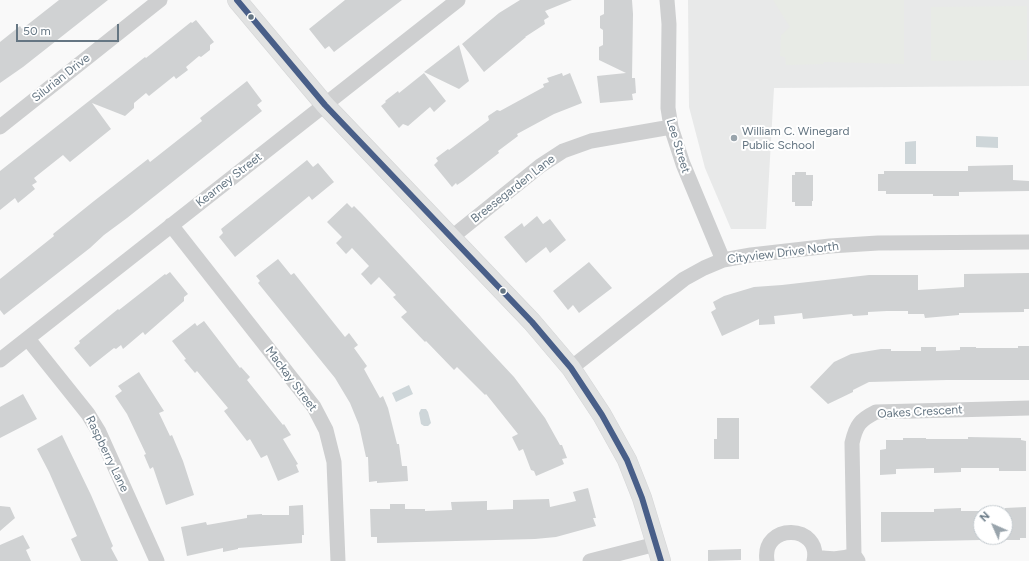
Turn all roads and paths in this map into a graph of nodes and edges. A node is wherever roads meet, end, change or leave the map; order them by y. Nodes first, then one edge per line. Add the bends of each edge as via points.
1 (160, 0) edge
2 (237, 0) edge
3 (458, 0) edge
4 (667, 0) edge
5 (325, 104) junction
6 (0, 127) edge
7 (670, 127) junction
8 (171, 225) junction
9 (452, 237) junction
10 (1029, 242) edge
11 (723, 260) junction
12 (28, 339) junction
13 (0, 360) edge
14 (571, 368) junction
15 (1029, 408) edge
16 (659, 552) edge
17 (856, 558) edge
18 (814, 559) edge
19 (156, 561) edge
20 (338, 561) edge
21 (590, 561) edge
22 (767, 561) edge

1 - 6 street, Silurian Drive
2 - 5 main road
3 - 5 street, Kearney Street
4 - 7 street, Lee Street
5 - 8 street, Kearney Street
5 - 9 main road
7 - 9 street, Breesegarden Lane via 591,140 563,151 540,166
7 - 11 street, Lee Street via 682,164
8 - 12 street, Kearney Street
8 - 20 street, Mackay Street via 314,407 326,430 334,462
9 - 14 main road via 532,322
10 - 11 street, Cityview Drive North via 878,243 830,246
11 - 14 street, Cityview Drive North via 684,279
12 - 13 street, Kearney Street
12 - 19 street, Raspberry Lane via 88,414 99,432
14 - 16 main road via 602,414 627,460
15 - 17 street, Oakes Crescent via 882,411 864,418 855,428 852,443
16 - 21 street
17 - 18 street
18 - 22 street via 814,550 806,537 786,532 773,539 769,545

